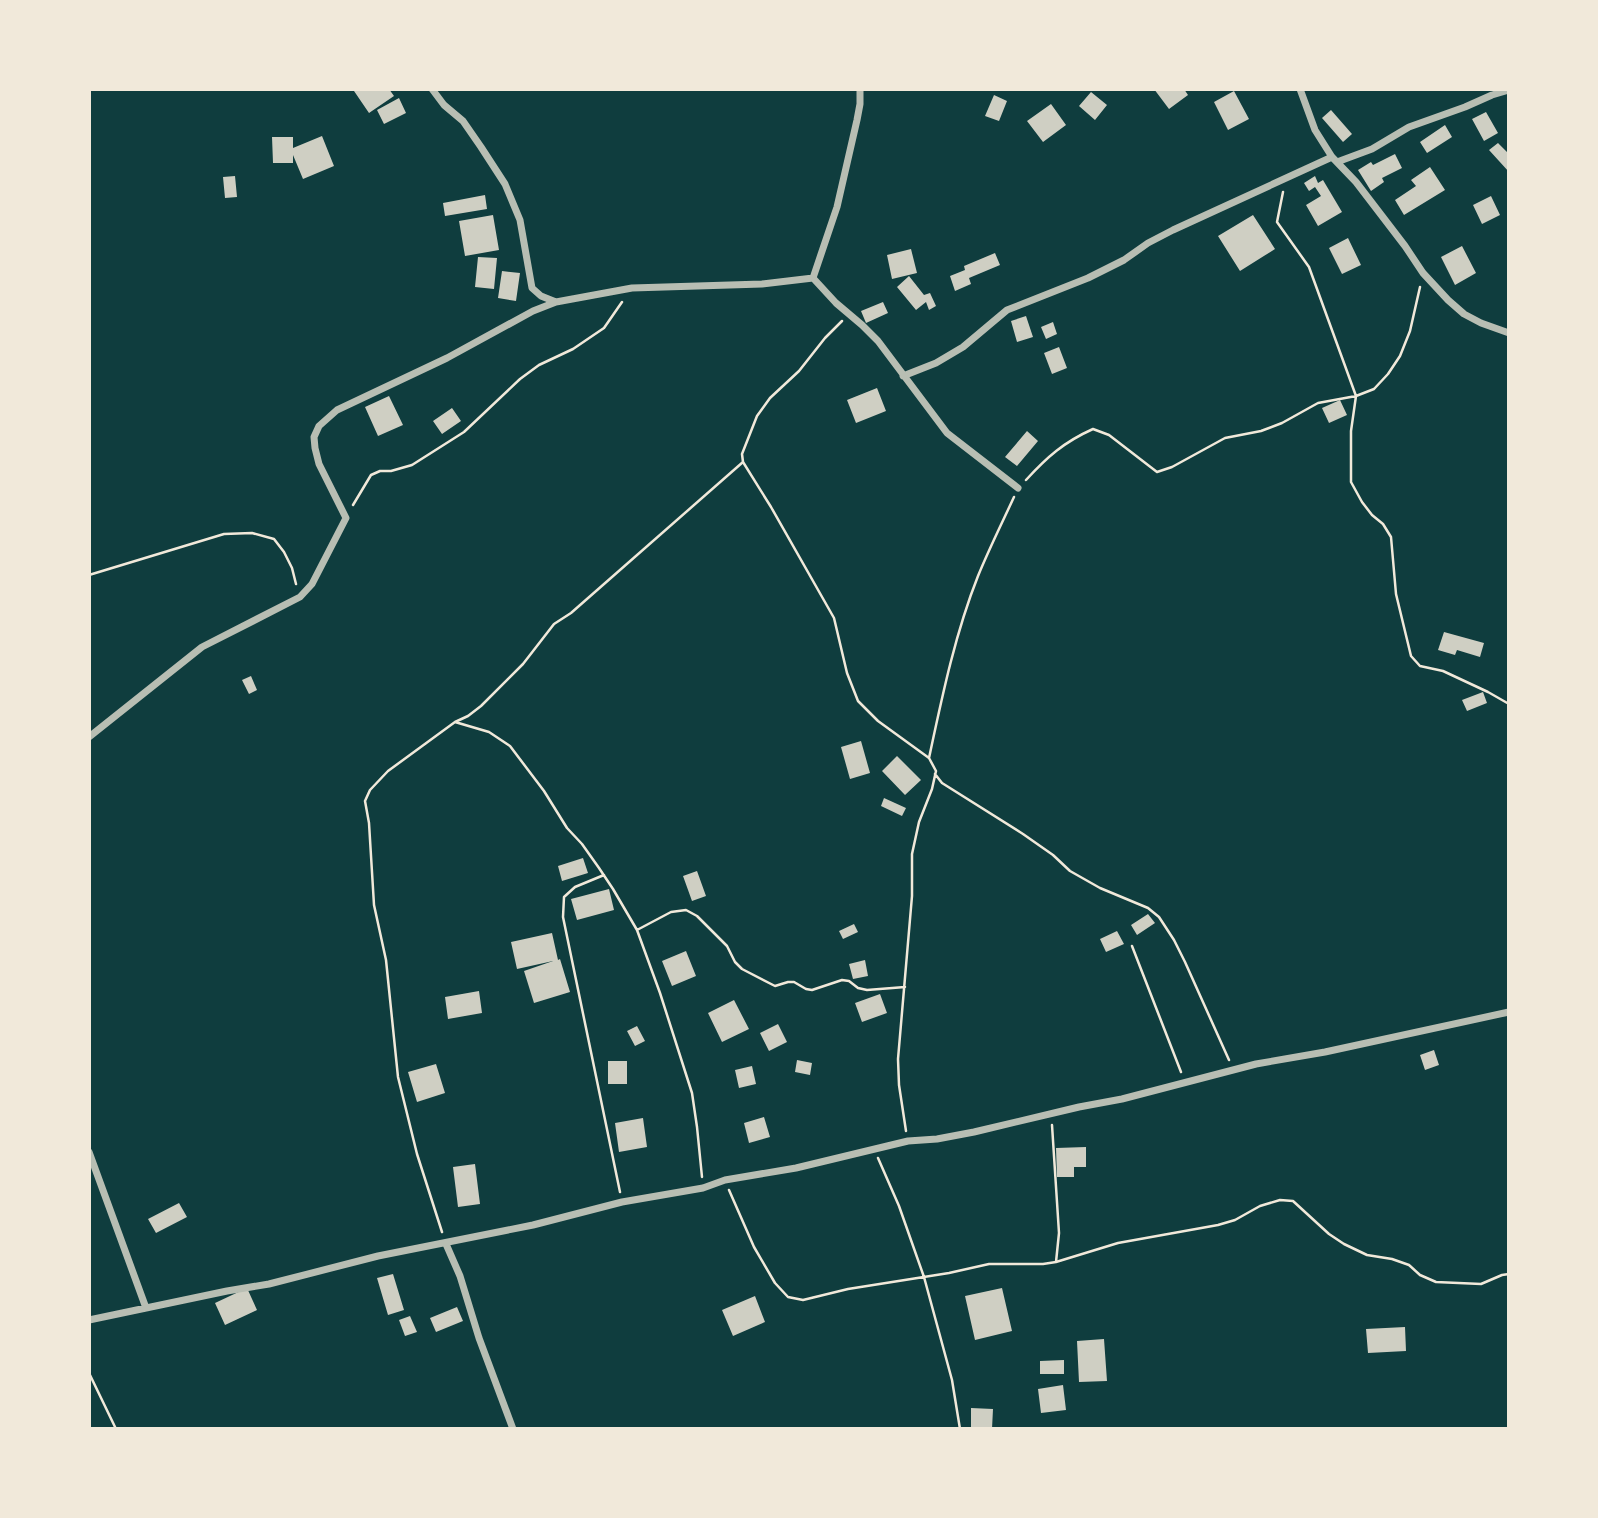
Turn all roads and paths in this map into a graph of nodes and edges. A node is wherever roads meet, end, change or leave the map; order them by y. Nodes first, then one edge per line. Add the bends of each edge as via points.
1 (432, 89) edge
2 (860, 89) edge
3 (1300, 89) edge
4 (1509, 90) edge
5 (1335, 160) junction
6 (1286, 177) junction
7 (1423, 273) junction
8 (813, 278) junction
9 (632, 288) junction
10 (556, 302) junction
11 (849, 314) junction
12 (1509, 333) edge
13 (903, 376) junction
14 (1356, 396) junction
15 (743, 462) junction
16 (1018, 488) junction
17 (346, 518) junction
18 (89, 575) edge
19 (300, 597) junction
20 (1509, 704) edge
21 (455, 722) junction
22 (89, 737) edge
23 (929, 758) junction
24 (935, 774) junction
25 (604, 875) junction
26 (636, 930) junction
27 (1132, 946) dead end
28 (905, 987) junction
29 (1509, 1012) edge
30 (1233, 1070) junction
31 (1185, 1082) junction
32 (1051, 1115) junction
33 (908, 1141) junction
34 (874, 1150) junction
35 (89, 1152) edge
36 (725, 1180) junction
37 (703, 1188) junction
38 (622, 1202) junction
39 (446, 1244) junction
40 (1056, 1262) junction
41 (1509, 1274) edge
42 (924, 1277) junction
43 (146, 1308) junction
44 (89, 1320) edge
45 (89, 1373) edge
46 (116, 1429) edge
47 (513, 1429) edge
48 (960, 1429) edge

1 - 10 street via 463,121 505,184 520,220 532,288
2 - 8 street via 837,207
3 - 5 street via 1315,130
4 - 5 street via 1419,123 1372,149
5 - 6 street
5 - 7 street
6 - 13 street via 1173,230 1088,278 1007,310 962,347
6 - 14 path via 1277,222 1309,267
7 - 12 street via 1464,314
7 - 14 path via 1400,356 1374,389
8 - 9 street
8 - 11 street
9 - 10 street
9 - 17 path via 604,328 520,379 464,432 412,465 371,474
10 - 17 street via 337,410 319,426 314,437 319,464
11 - 13 street via 878,341
11 - 15 path via 757,416
13 - 16 street via 947,433
14 - 16 path via 1318,403 1261,431 1225,438 1157,472 1109,435 1093,429 1045,459
14 - 20 path via 1351,482 1391,537 1396,594 1411,656 1420,666 1443,671
15 - 21 path via 554,624 501,688
15 - 23 path via 834,618 846,673 858,701
16 - 23 path via 978,576
17 - 19 street via 312,584
18 - 19 path via 224,534 252,533 274,539 284,552
19 - 22 street via 202,647
21 - 25 path via 489,732 510,746
21 - 39 path via 388,771 365,801 398,1077
23 - 24 path
24 - 28 path via 912,854
24 - 30 path via 1070,871 1159,917 1185,962
25 - 26 path
25 - 38 path via 564,897 563,916
26 - 28 path via 671,912 686,910 727,946 742,969 775,986 794,982 812,990 842,980 867,990
26 - 37 path via 692,1093
27 - 31 path
28 - 33 path via 898,1059
29 - 30 street
30 - 31 street
31 - 32 street
32 - 33 street
32 - 40 path via 1059,1233
33 - 34 street
34 - 36 street
34 - 42 path
35 - 43 street
36 - 37 street
36 - 42 path via 766,1269 789,1297 803,1300
37 - 38 street
38 - 39 street
39 - 43 street
39 - 47 street
40 - 41 path via 1118,1243 1218,1225 1280,1200 1293,1201 1344,1244 1409,1265 1436,1282 1481,1284
40 - 42 path via 989,1264
42 - 48 path via 952,1380
43 - 44 street
45 - 46 path

